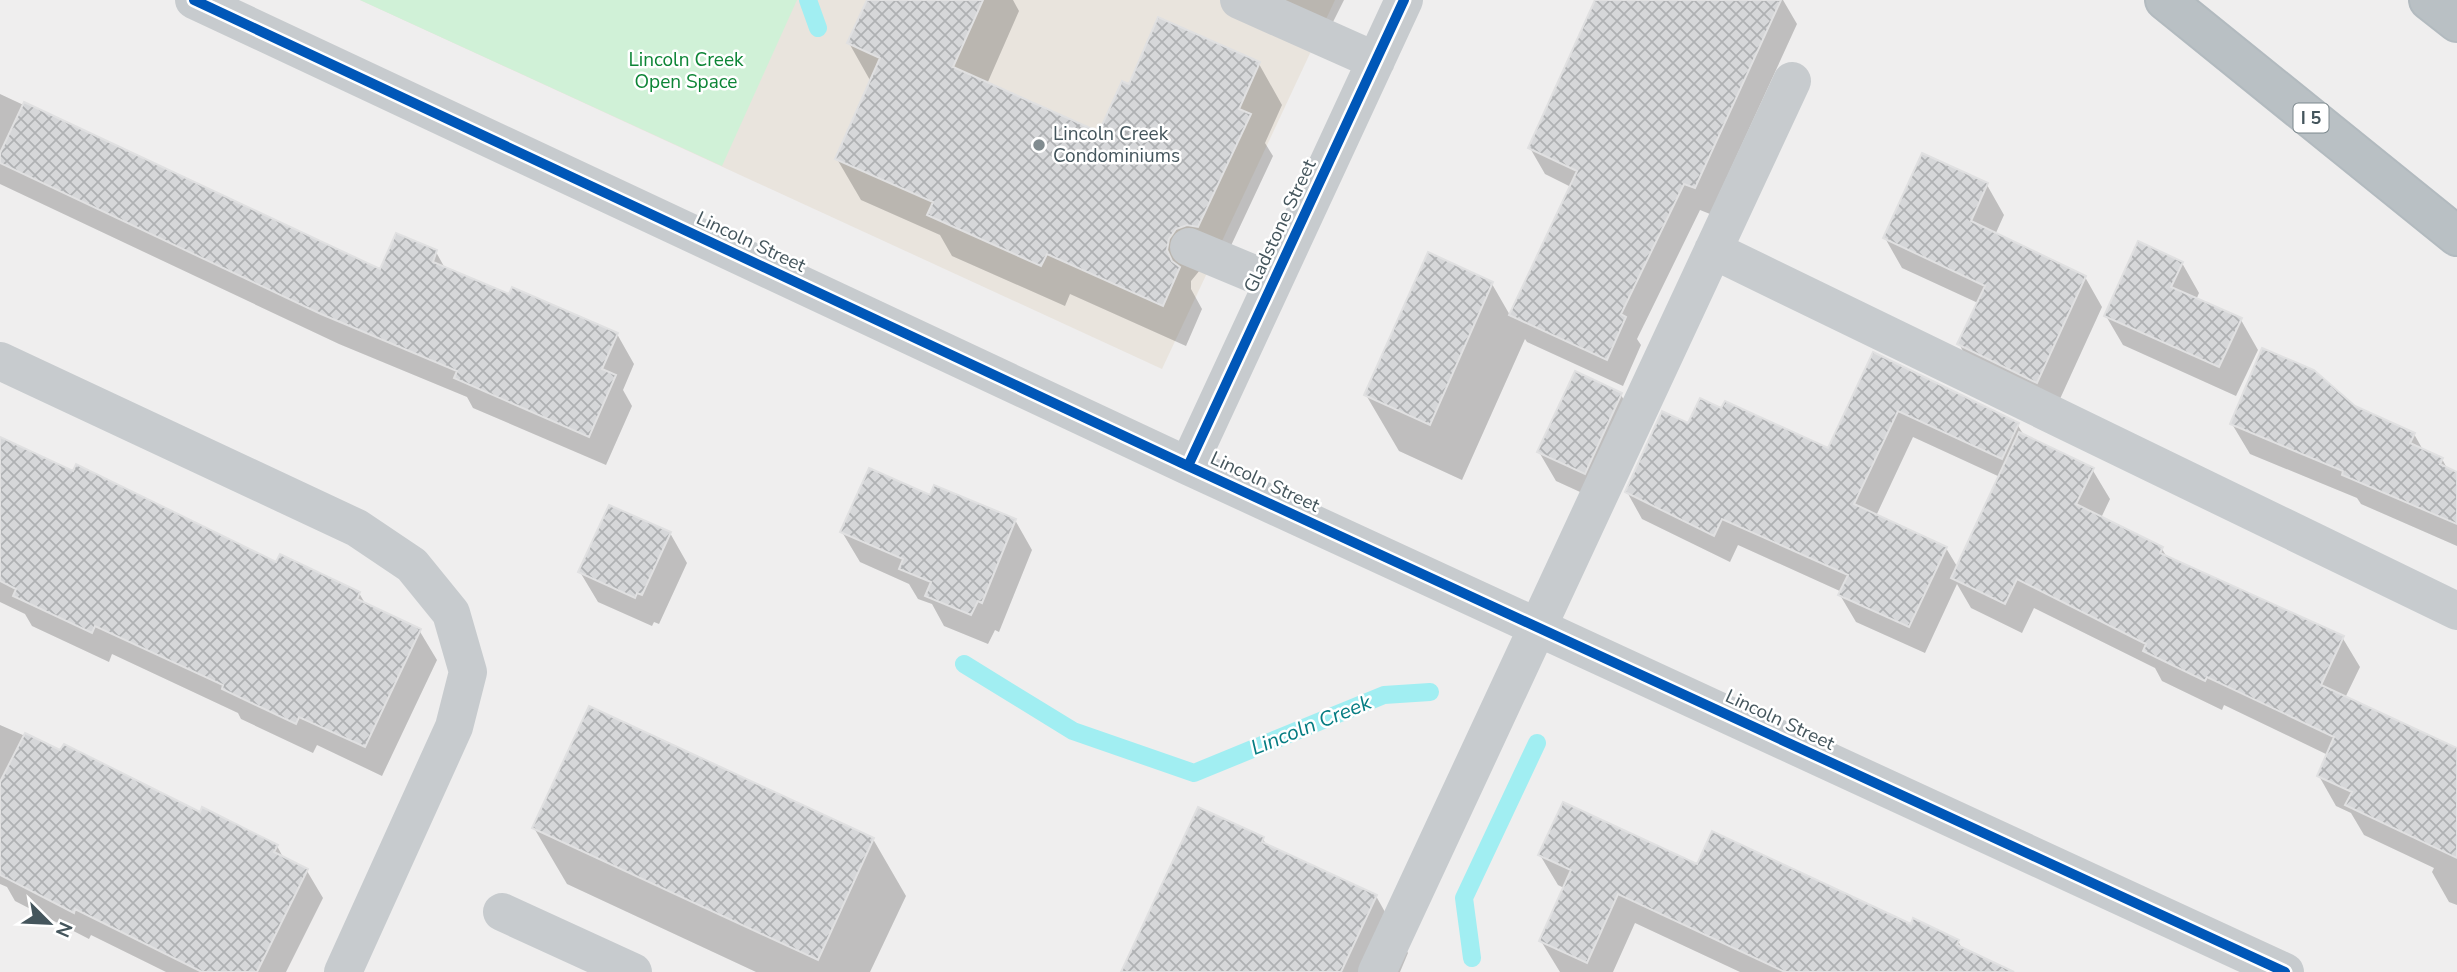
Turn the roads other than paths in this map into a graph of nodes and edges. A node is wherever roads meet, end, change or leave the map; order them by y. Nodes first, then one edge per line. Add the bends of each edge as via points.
1 (194, 0) edge
2 (1239, 0) edge
3 (1404, 0) edge
4 (2165, 0) edge
5 (2429, 0) edge
6 (2457, 22) edge
7 (1376, 61) junction
8 (1792, 81) dead end
9 (2457, 236) edge
10 (1189, 247) dead end
11 (1713, 250) junction
12 (1273, 282) junction
13 (0, 361) edge
14 (1188, 466) junction
15 (2457, 611) edge
16 (1538, 627) junction
17 (502, 912) dead end
18 (343, 972) edge
19 (633, 972) edge
20 (1377, 972) edge
21 (2286, 972) edge

1 - 14 street, Lincoln Street
2 - 7 street
3 - 7 street, Gladstone Street
4 - 9 highway, I 5
5 - 6 highway
7 - 12 street, Gladstone Street
8 - 11 street
10 - 12 street
11 - 15 street
11 - 16 street
12 - 14 street, Gladstone Street
13 - 18 street via 357,527 412,565 451,613 468,673 454,726
14 - 16 street, Lincoln Street
16 - 20 street
16 - 21 street, Lincoln Street
17 - 19 street

